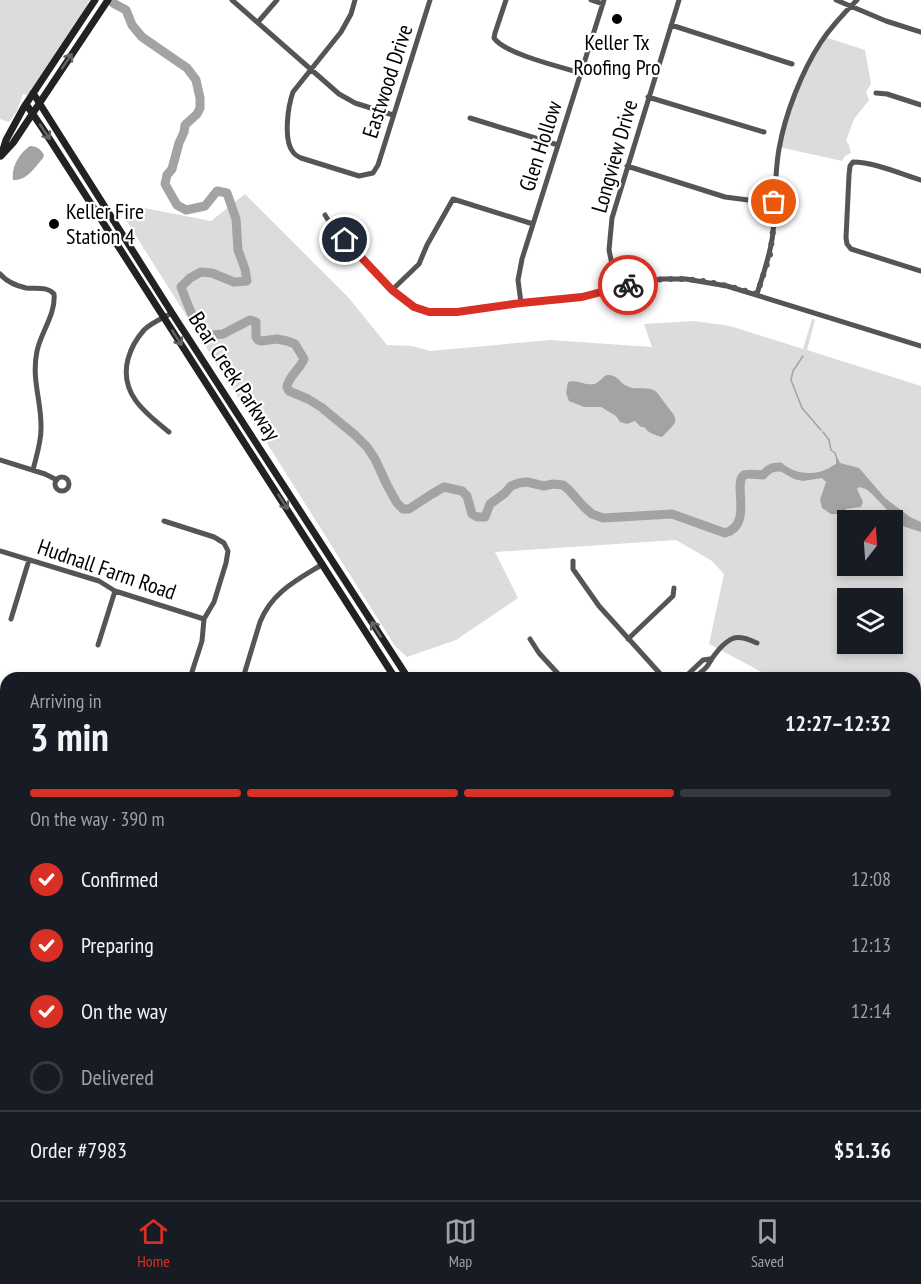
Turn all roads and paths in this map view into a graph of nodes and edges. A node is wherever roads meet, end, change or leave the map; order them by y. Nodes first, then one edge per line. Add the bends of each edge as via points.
1 (95, 0) edge
2 (108, 0) edge
3 (232, 0) edge
4 (277, 0) edge
5 (355, 0) edge
6 (430, 0) edge
7 (506, 0) edge
8 (591, 0) edge
9 (679, 0) edge
10 (836, 0) edge
11 (857, 0) edge
12 (604, 2) edge
13 (851, 7) junction
14 (258, 22) junction
15 (670, 25) junction
16 (921, 32) edge
17 (792, 64) dead end
18 (311, 70) junction
19 (581, 73) junction
20 (33, 93) junction
21 (876, 93) dead end
22 (648, 97) junction
23 (39, 102) junction
24 (26, 104) junction
25 (921, 105) edge
26 (32, 113) junction
27 (393, 115) junction
28 (470, 118) dead end
29 (764, 132) dead end
30 (558, 145) junction
31 (0, 156) edge
32 (627, 166) junction
33 (80, 167) junction
34 (71, 172) junction
35 (921, 180) edge
36 (774, 202) junction
37 (109, 213) junction
38 (325, 215) dead end
39 (101, 219) junction
40 (532, 224) junction
41 (131, 248) junction
42 (123, 254) junction
43 (921, 271) edge
44 (0, 274) edge
45 (617, 288) junction
46 (392, 290) junction
47 (757, 294) junction
48 (521, 303) junction
49 (172, 313) junction
50 (164, 318) junction
51 (921, 346) edge
52 (169, 432) dead end
53 (0, 460) edge
54 (33, 470) junction
55 (57, 480) dead end
56 (164, 521) dead end
57 (0, 551) edge
58 (29, 560) junction
59 (573, 561) dead end
60 (323, 564) junction
61 (674, 588) dead end
62 (115, 591) junction
63 (11, 619) dead end
64 (204, 619) junction
65 (530, 639) dead end
66 (627, 639) junction
67 (757, 644) dead end
68 (98, 645) dead end
69 (710, 659) junction
70 (192, 672) edge
71 (245, 672) edge
72 (391, 672) edge
73 (404, 672) edge
74 (556, 672) edge
75 (658, 672) edge
76 (690, 672) edge
77 (700, 672) edge

1 - 20 main road
23 -> 2 main road
3 - 14 street
4 - 14 street
5 - 18 street via 342,32
6 - 27 street, Eastwood Drive
7 - 19 street via 494,38 498,43
8 - 12 street
9 - 15 street, Longview Drive
10 - 13 street
11 - 13 street
12 - 19 street, Glen Hollow
13 - 16 street
13 - 36 street via 820,43 796,92 779,147
14 - 18 street
15 - 17 street
15 - 22 street, Longview Drive
18 - 27 street via 347,99
18 - 27 street, Eastwood Drive via 293,92 287,121 290,146 301,158 359,176 369,175 375,171
19 - 30 street, Glen Hollow
20 - 23 main road, Bear Creek Parkway
20 - 24 main road
21 - 25 street
22 - 29 street
22 - 32 street, Longview Drive
23 - 26 main road
23 - 33 main road, Bear Creek Parkway
24 - 26 main road, Bear Creek Parkway
24 - 31 main road
26 - 31 main road
26 -> 34 main road, Bear Creek Parkway
28 - 30 street
30 - 40 street, Glen Hollow
32 - 36 street via 725,197
32 - 45 street, Longview Drive via 610,231 609,250
33 - 34 main road
33 - 37 main road, Bear Creek Parkway
34 - 39 main road, Bear Creek Parkway
35 - 43 street via 854,162 849,175 846,238 851,249
36 - 47 street via 770,255
37 - 39 main road
37 - 41 main road, Bear Creek Parkway
38 - 46 street
39 - 42 main road, Bear Creek Parkway
40 - 46 street via 453,199 419,264
40 - 48 street, Glen Hollow via 519,272
41 - 42 main road
41 - 49 main road, Bear Creek Parkway
42 - 50 main road, Bear Creek Parkway
44 - 54 street via 12,283 51,290 54,294 35,364 42,430
45 - 47 street via 686,279
45 - 48 street via 582,297
46 - 48 street via 414,307 429,312
47 - 51 street
49 - 50 street
73 -> 49 main road, Bear Creek Parkway
50 - 52 street via 144,330 132,346 125,370 135,402
50 -> 60 main road, Bear Creek Parkway
53 - 54 street
54 - 55 street
56 - 64 street via 214,537 228,550 214,602
57 - 58 street, Hudnall Farm Road
58 - 62 street, Hudnall Farm Road via 99,581
58 - 63 street
59 - 66 street via 573,569
60 - 71 street via 284,589 271,603 260,622
60 - 72 main road, Bear Creek Parkway
61 - 66 street via 673,596
62 - 64 street, Hudnall Farm Road
62 - 68 street
64 - 70 street
65 - 74 street
66 - 75 street
67 - 69 street via 735,638
69 - 76 street via 703,660
69 - 77 street

